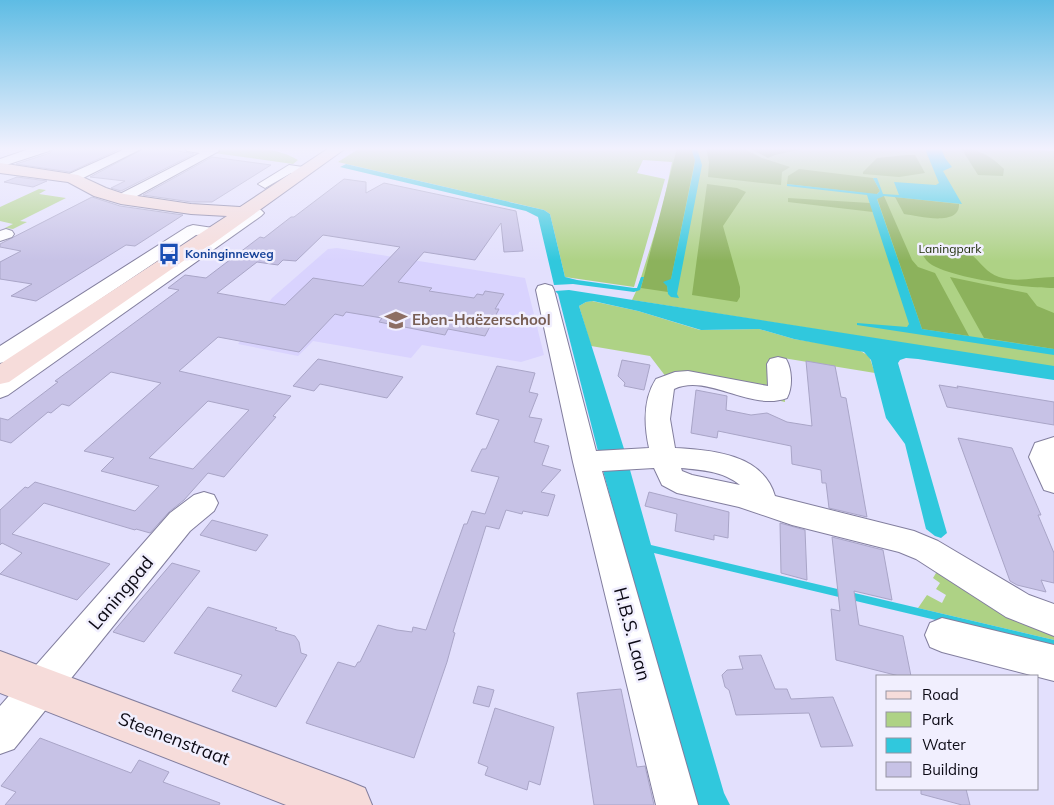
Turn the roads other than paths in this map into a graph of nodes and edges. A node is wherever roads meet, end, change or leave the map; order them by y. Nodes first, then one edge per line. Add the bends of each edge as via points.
1 (87, 186) edge
2 (145, 186) edge
3 (283, 186) edge
4 (121, 198) junction
5 (236, 213) junction
6 (207, 231) junction
7 (182, 253) junction
8 (545, 290) dead end
9 (0, 356) edge
10 (778, 364) dead end
11 (0, 376) edge
12 (0, 390) edge
13 (1054, 446) edge
14 (666, 458) junction
15 (590, 462) junction
16 (1054, 482) edge
17 (204, 502) dead end
18 (1054, 620) edge
19 (942, 635) dead end
20 (1054, 662) edge
21 (0, 672) edge
22 (41, 687) junction
23 (0, 735) edge
24 (348, 805) edge
25 (677, 805) edge

1 - 4 main road
2 - 4 street
3 - 5 main road via 272,195
4 - 5 main road
5 - 6 main road
5 - 7 main road via 199,245
5 - 12 street via 256,213
6 - 7 main road
6 - 9 street via 193,230
7 - 11 main road
8 - 15 street, H.B.S. Laan
10 - 14 street via 780,389 774,394 692,379 666,383 658,424
13 - 16 street via 1044,450 1042,457
14 - 15 street
14 - 18 street via 671,475 678,482 898,538 927,550 1018,606
15 - 25 street, H.B.S. Laan
17 - 22 street, Laningpad via 180,522
19 - 20 street
21 - 22 main road, Steenenstraat
22 - 23 street, Laningpad
22 - 24 main road, Steenenstraat

